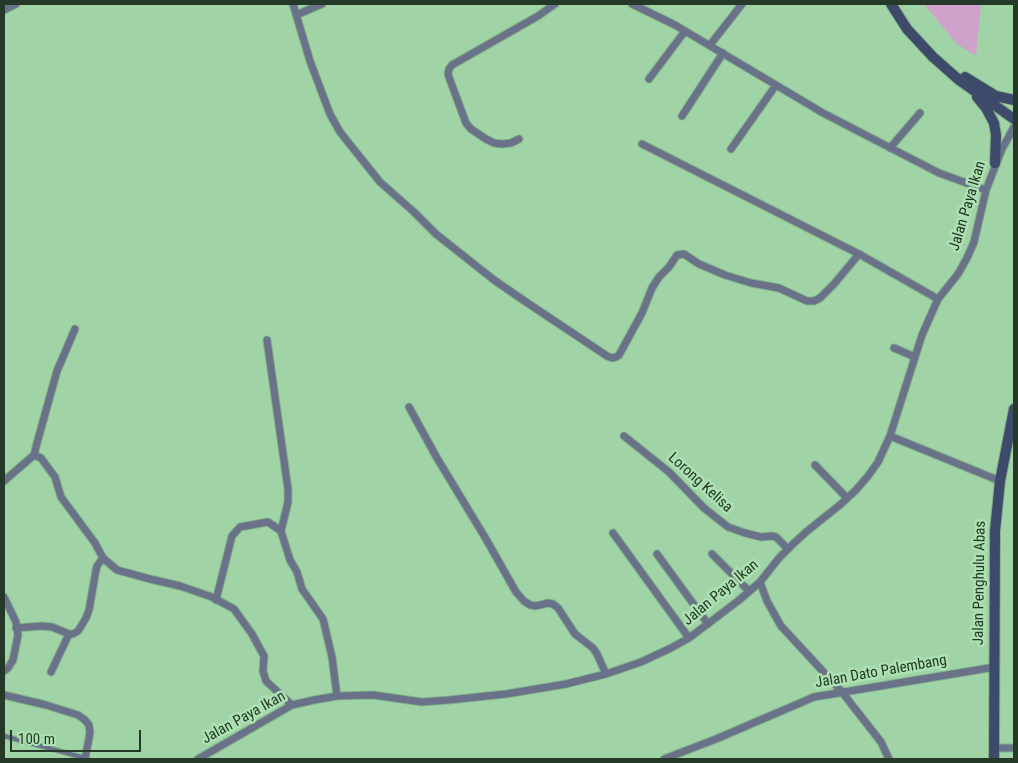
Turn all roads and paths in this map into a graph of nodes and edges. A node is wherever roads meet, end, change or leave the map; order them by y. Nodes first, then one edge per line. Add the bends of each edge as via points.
1 (16, 4) edge
2 (293, 4) edge
3 (322, 4) edge
4 (555, 4) edge
5 (632, 4) edge
6 (742, 4) edge
7 (891, 4) edge
8 (4, 10) edge
9 (296, 15) junction
10 (686, 31) junction
11 (710, 45) junction
12 (723, 53) junction
13 (933, 57) junction
14 (649, 79) dead end
15 (776, 85) junction
16 (971, 88) junction
17 (1014, 100) edge
18 (920, 114) dead end
19 (682, 116) dead end
20 (1014, 119) edge
21 (1014, 127) edge
22 (520, 139) dead end
23 (642, 144) dead end
24 (890, 148) junction
25 (731, 149) dead end
26 (995, 163) junction
27 (986, 190) junction
28 (859, 254) junction
29 (938, 299) junction
30 (75, 329) dead end
31 (267, 340) dead end
32 (894, 348) dead end
33 (915, 357) junction
34 (409, 407) dead end
35 (1014, 412) edge
36 (624, 436) dead end
37 (890, 436) junction
38 (34, 455) junction
39 (815, 465) dead end
40 (4, 481) edge
41 (1000, 481) junction
42 (847, 498) junction
43 (281, 531) junction
44 (613, 533) dead end
45 (788, 549) junction
46 (657, 554) dead end
47 (712, 554) dead end
48 (103, 558) junction
49 (760, 582) junction
50 (749, 591) junction
51 (4, 597) edge
52 (216, 600) junction
53 (708, 624) junction
54 (16, 628) junction
55 (69, 634) junction
56 (689, 638) junction
57 (994, 667) junction
58 (4, 671) edge
59 (51, 672) dead end
60 (606, 674) junction
61 (842, 692) junction
62 (4, 695) edge
63 (337, 696) junction
64 (292, 705) junction
65 (4, 736) edge
66 (994, 748) junction
67 (1014, 748) edge
68 (85, 758) edge
69 (198, 759) edge
70 (664, 759) edge
71 (889, 759) edge
72 (994, 759) edge

1 - 8 street
2 - 9 street
3 - 9 street
4 - 22 street via 449,69 450,80 471,129 494,143 511,143
5 - 10 street
6 - 11 street
7 - 13 main road via 907,29
9 - 28 street via 330,114 340,132 380,182 436,234 494,280 607,356 618,355 652,288 677,254 684,254 725,275 779,288 807,301 820,298
10 - 11 street
10 - 14 street
11 - 12 street
12 - 15 street
12 - 19 street
13 - 16 main road
13 - 17 main road via 996,96
15 - 24 street
15 - 25 street
16 - 20 main road
16 - 26 main road via 994,123
18 - 24 street
21 - 26 street, Jalan Paya Ikan
23 - 28 street
24 - 27 street via 939,174
26 - 27 street, Jalan Paya Ikan
27 - 29 street, Jalan Paya Ikan via 967,258
28 - 29 street
29 - 33 street, Jalan Paya Ikan
30 - 38 street via 57,371
31 - 43 street via 288,489
32 - 33 street
33 - 37 street, Jalan Paya Ikan
34 - 60 street via 516,592 530,605 548,603 558,608 575,634 593,648
35 - 41 main road, Jalan Penghulu Abas
36 - 45 street, Lorong Kelisa via 728,526 761,537 776,537
37 - 41 street
37 - 42 street, Jalan Paya Ikan via 878,462
38 - 40 street
38 - 48 street via 41,458 55,477 61,497
39 - 42 street
41 - 57 main road, Jalan Penghulu Abas via 995,531
42 - 45 street, Jalan Paya Ikan
43 - 52 street via 268,522 240,527 232,536
43 - 63 street via 302,589 324,619
44 - 56 street
45 - 49 street, Jalan Paya Ikan
46 - 53 street
47 - 50 street
48 - 52 street via 117,570 180,586
48 - 55 street via 97,566 86,618 78,631
49 - 50 street, Jalan Paya Ikan
49 - 61 street via 781,626
50 - 53 street, Jalan Paya Ikan
51 - 54 street
52 - 64 street via 234,609 264,656 266,681
53 - 56 street, Jalan Paya Ikan
54 - 55 street via 52,627
54 - 58 street via 18,635 13,660
55 - 59 street
56 - 60 street, Jalan Paya Ikan via 641,662
57 - 61 street, Jalan Dato Palembang
57 - 66 main road, Jalan Penghulu Abas
60 - 63 street, Jalan Paya Ikan via 532,690 449,700 422,702 373,694
61 - 70 street, Jalan Dato Palembang via 814,697
61 - 71 street via 881,742
62 - 68 street via 46,705 85,720 90,732
63 - 64 street, Jalan Paya Ikan
64 - 69 street, Jalan Paya Ikan
65 - 68 lane
66 - 67 street
66 - 72 main road, Jalan Penghulu Abas

